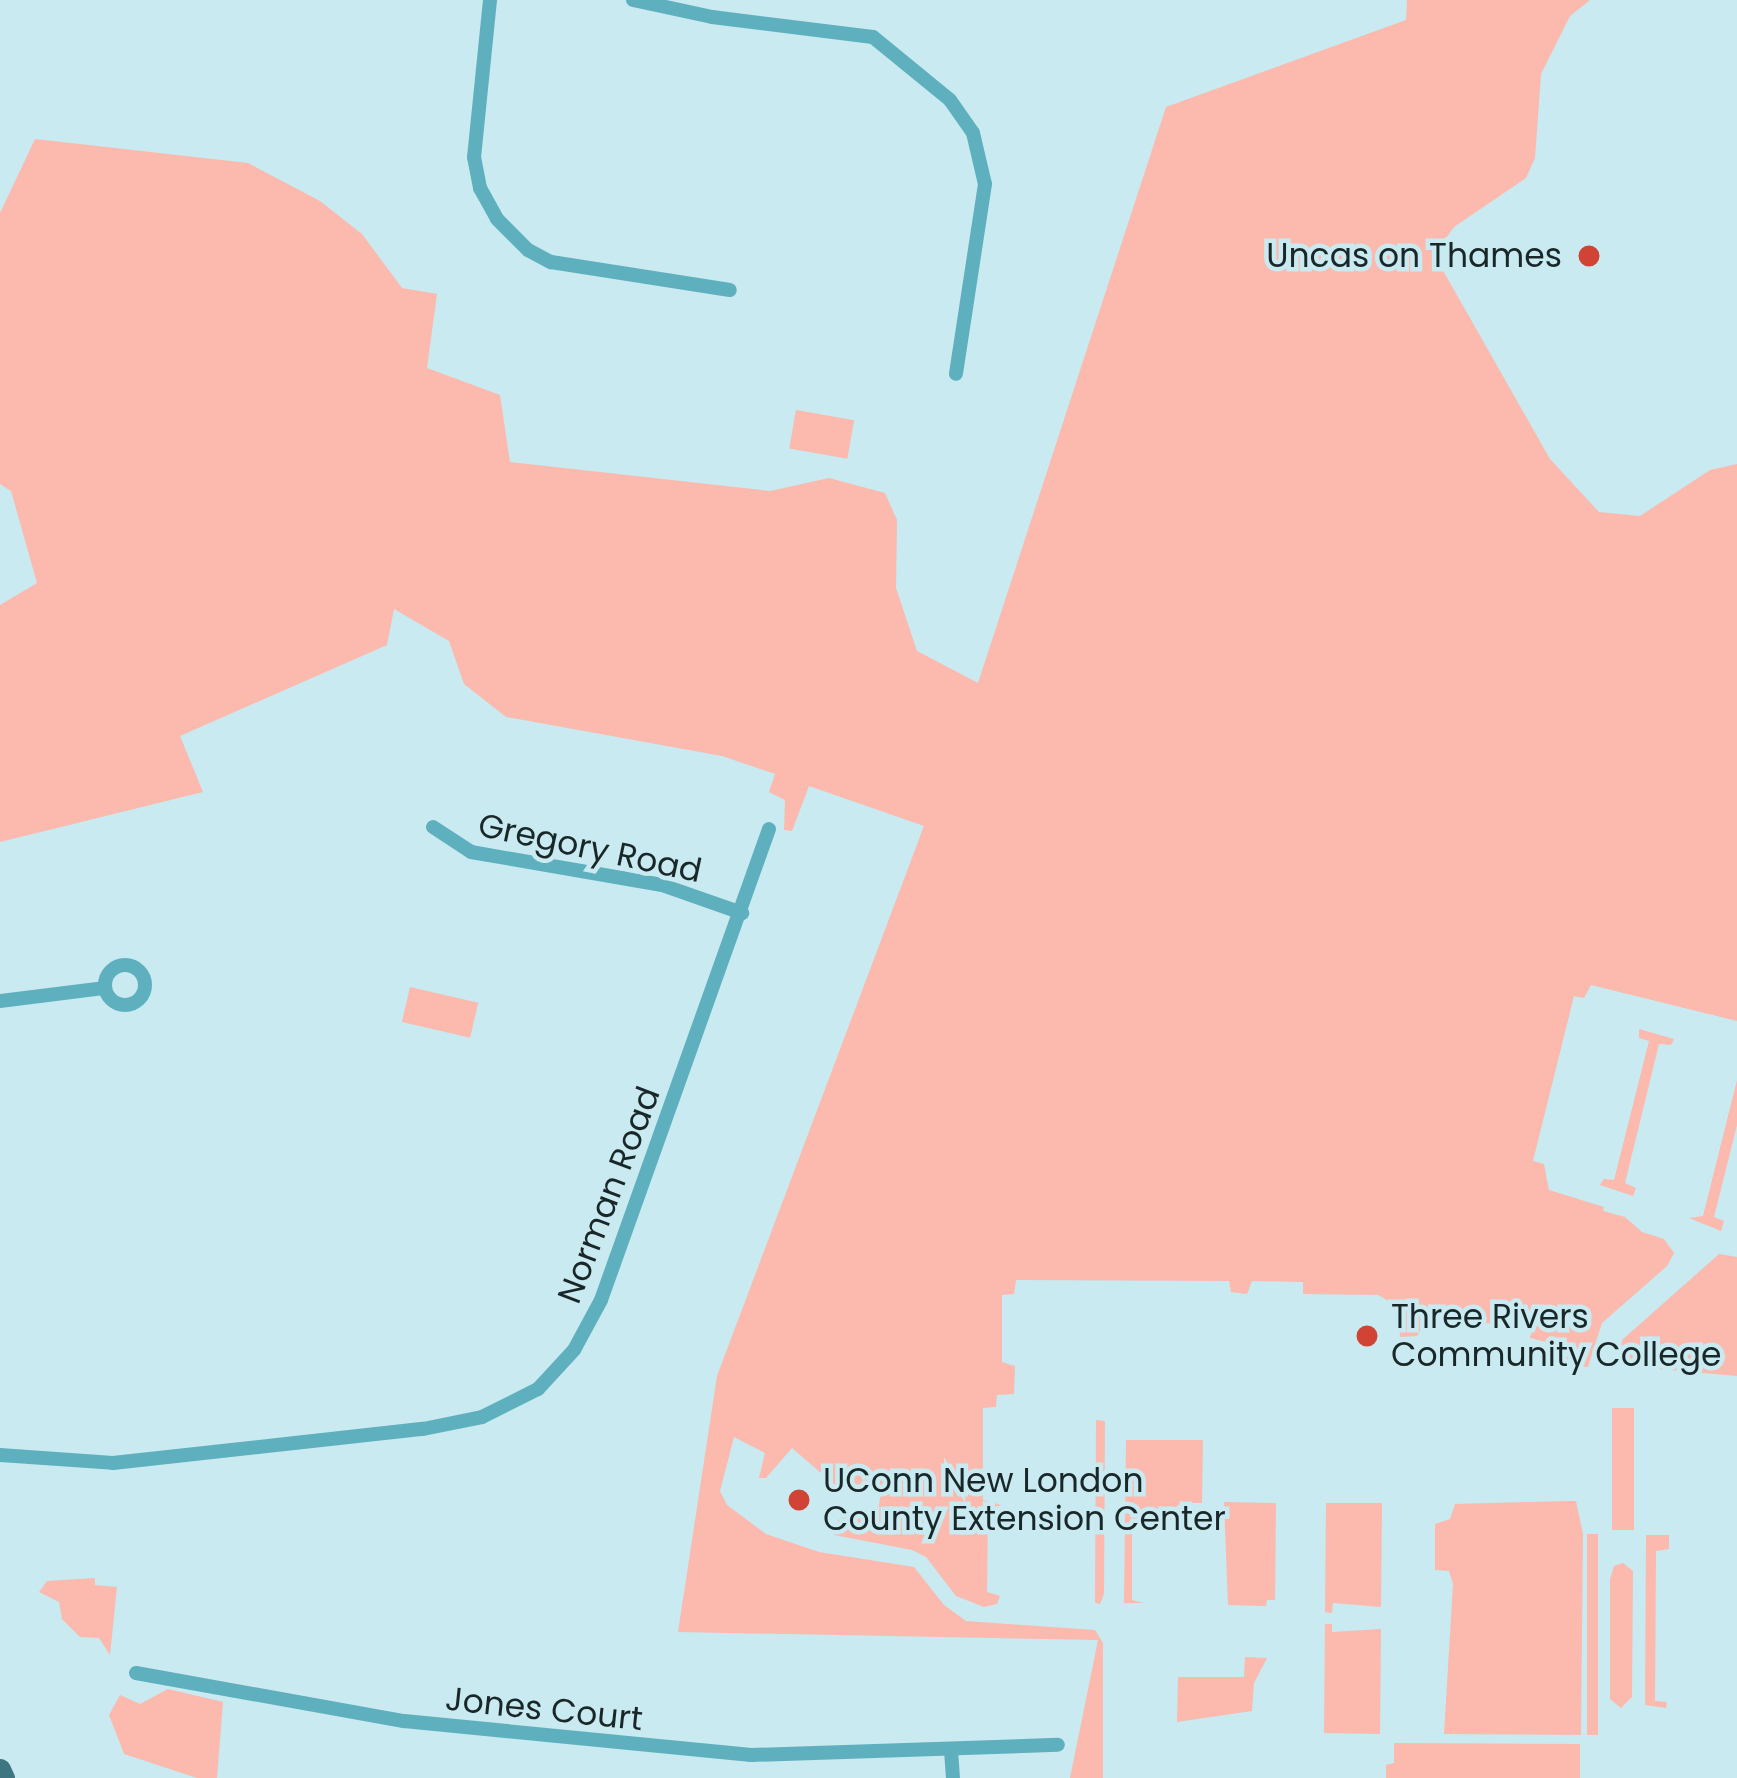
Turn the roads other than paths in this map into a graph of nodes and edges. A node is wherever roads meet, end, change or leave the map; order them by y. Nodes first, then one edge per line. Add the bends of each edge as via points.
1 (490, 0) edge
2 (633, 0) edge
3 (685, 6) edge
4 (730, 290) dead end
5 (956, 374) dead end
6 (433, 827) dead end
7 (769, 829) dead end
8 (742, 913) junction
9 (105, 988) dead end
10 (0, 1001) edge
11 (0, 1455) edge
12 (136, 1673) dead end
13 (1058, 1745) dead end
14 (951, 1750) junction
15 (0, 1769) edge
16 (4, 1778) edge
17 (952, 1778) edge

1 - 4 street via 474,157 497,219 551,262
2 - 3 street
3 - 5 street via 871,36 940,90 973,133 985,190
6 - 8 street, Gregory Road via 471,852 668,886
7 - 8 street, Norman Road
8 - 11 street, Norman Road via 601,1300 574,1350 538,1389 470,1420 401,1431 113,1463
9 - 10 street
12 - 14 street, Jones Court via 404,1721 595,1743 751,1755
13 - 14 street, Jones Court
14 - 17 street
15 - 16 main road

